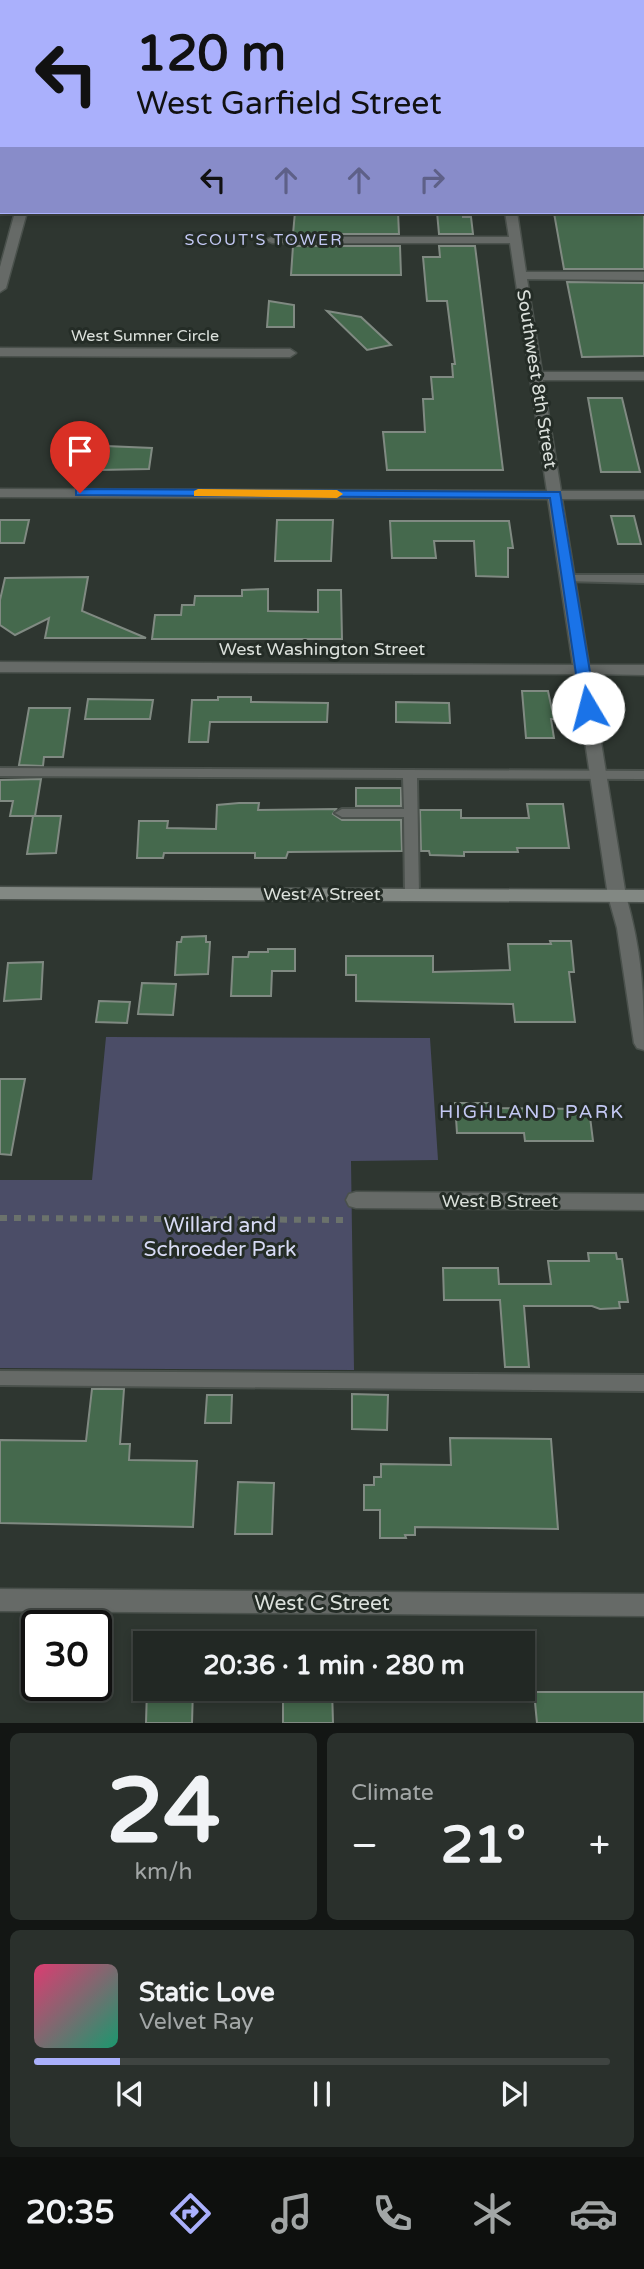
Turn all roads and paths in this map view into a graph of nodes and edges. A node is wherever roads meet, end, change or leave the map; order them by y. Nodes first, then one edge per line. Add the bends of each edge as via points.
1 (20, 214) edge
2 (511, 214) edge
3 (272, 240) dead end
4 (516, 240) junction
5 (521, 275) junction
6 (644, 276) edge
7 (0, 288) edge
8 (0, 352) edge
9 (290, 353) dead end
10 (537, 376) junction
11 (644, 376) edge
12 (0, 493) edge
13 (555, 495) junction
14 (644, 495) edge
15 (568, 579) junction
16 (644, 579) edge
17 (0, 667) edge
18 (583, 669) junction
19 (644, 670) edge
20 (0, 772) edge
21 (410, 774) junction
22 (599, 775) junction
23 (644, 775) edge
24 (342, 813) dead end
25 (410, 813) junction
26 (0, 893) edge
27 (412, 895) junction
28 (617, 896) junction
29 (644, 896) edge
30 (644, 1043) edge
31 (644, 1202) edge
32 (354, 1210) joint
33 (0, 1218) edge
34 (0, 1378) edge
35 (644, 1383) edge
36 (0, 1600) edge
37 (644, 1605) edge

1 - 7 street
2 - 4 street, Southwest 8th Street
3 - 4 street
4 - 5 street, Southwest 8th Street
5 - 6 street
5 - 10 street, Southwest 8th Street
8 - 9 street, West Sumner Circle
10 - 11 street
10 - 13 street, Southwest 8th Street
12 - 13 street
13 - 14 street
13 - 15 street, Southwest 8th Street
15 - 16 lane
15 - 18 street, Southwest 8th Street
17 - 18 street, West Washington Street
18 - 19 street, West Washington Street
18 - 22 street, Southwest 8th Street
20 - 21 lane
21 - 22 lane
21 - 25 lane
22 - 23 lane
22 - 28 street, Southwest 8th Street
24 - 25 lane
25 - 27 lane
26 - 27 main road, West A Street
27 - 28 main road, West A Street
28 - 29 main road, West A Street
28 - 30 street, Southwest 8th Street
31 - 32 street, West B Street
32 - 33 path
34 - 35 lane
36 - 37 street, West C Street

